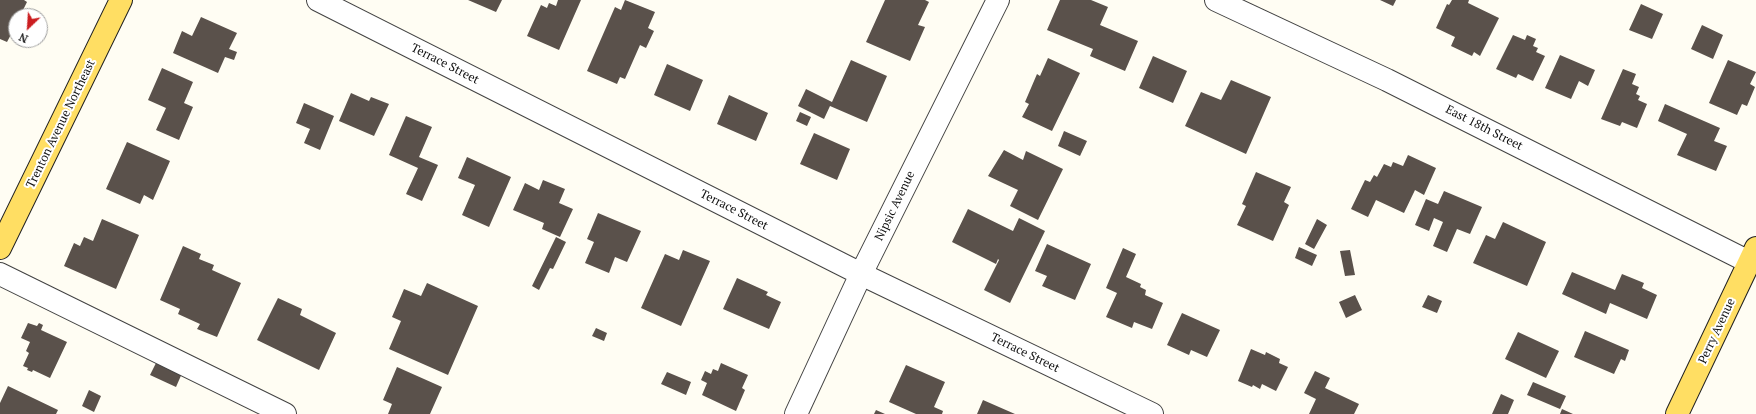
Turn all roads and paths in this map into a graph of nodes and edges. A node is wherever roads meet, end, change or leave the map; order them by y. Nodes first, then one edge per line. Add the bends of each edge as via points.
1 (121, 0) edge
2 (318, 0) edge
3 (998, 0) edge
4 (1216, 0) edge
5 (0, 248) edge
6 (1753, 255) edge
7 (0, 274) edge
8 (862, 274) junction
9 (285, 414) edge
10 (796, 414) edge
11 (1152, 414) edge
12 (1677, 414) edge

1 - 5 main road, Trenton Avenue Northeast
2 - 8 street, Terrace Street
3 - 8 street, Nipsic Avenue
4 - 6 street, East 18th Street
6 - 12 main road, Perry Avenue
7 - 9 street
8 - 10 street, Nipsic Avenue
8 - 11 street, Terrace Street

